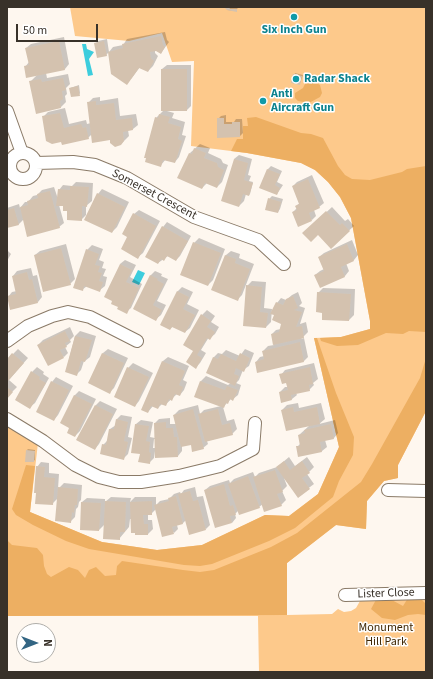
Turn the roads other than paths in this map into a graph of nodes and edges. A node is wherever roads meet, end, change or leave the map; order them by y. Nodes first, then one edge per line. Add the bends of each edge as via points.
1 (7, 111) edge
2 (22, 153) junction
3 (36, 163) junction
4 (9, 174) edge
5 (284, 264) dead end
6 (137, 341) dead end
7 (7, 342) edge
8 (7, 419) edge
9 (255, 423) dead end
10 (388, 490) dead end
11 (426, 491) edge
12 (426, 593) edge
13 (345, 595) dead end

1 - 2 street
2 - 3 street via 31,156
2 - 4 street via 12,160
3 - 4 street via 36,171 26,179
3 - 5 street, Somerset Crescent via 73,162 95,165 127,178 194,217 258,240
6 - 7 street via 90,317 68,312 28,326
8 - 9 street via 75,465 99,477 119,482 141,482 179,476 220,466 253,449
10 - 11 street
12 - 13 street, Lister Close

